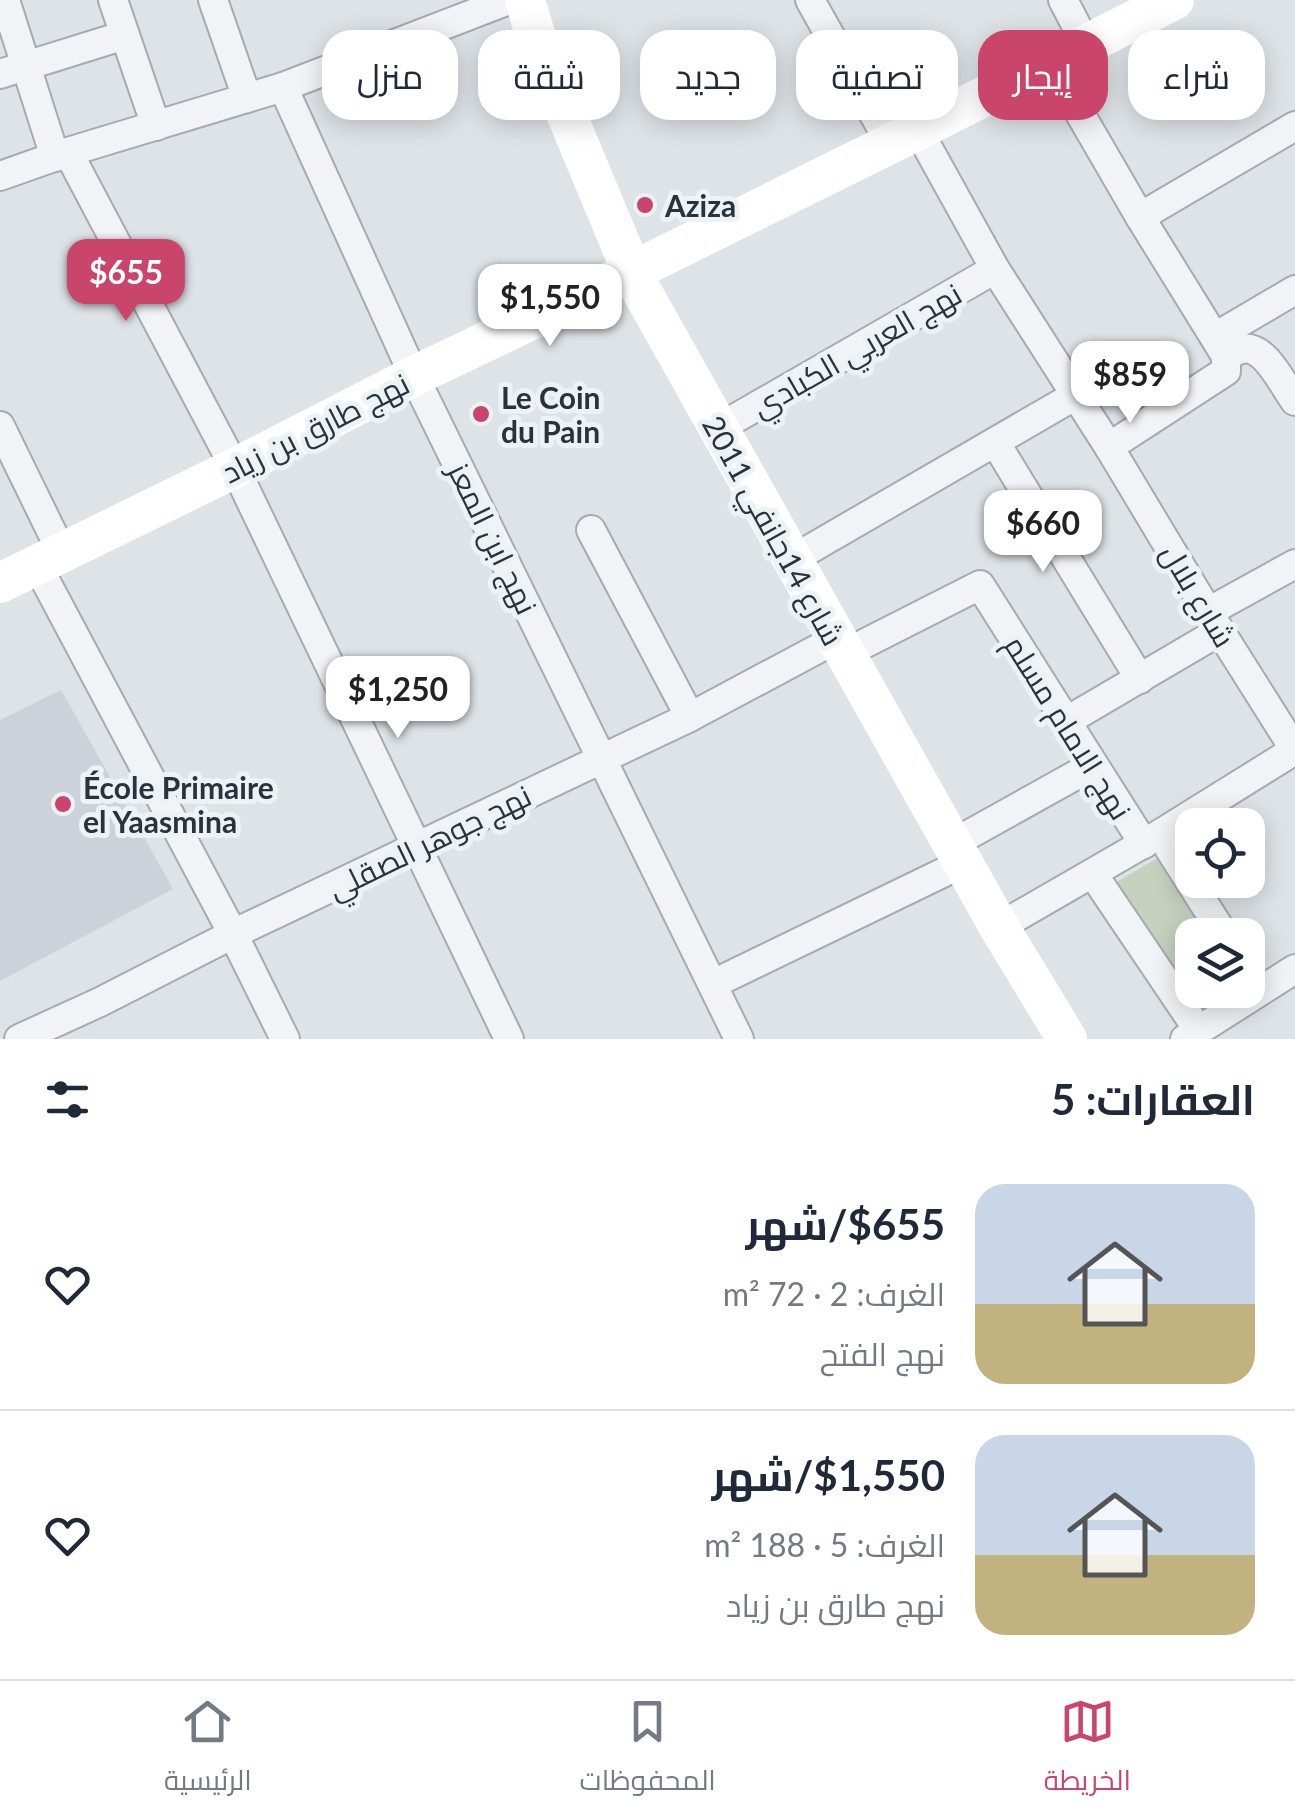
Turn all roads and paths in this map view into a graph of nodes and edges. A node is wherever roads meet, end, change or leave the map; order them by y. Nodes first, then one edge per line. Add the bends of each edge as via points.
1 (6, 0) edge
2 (113, 0) edge
3 (213, 0) edge
4 (509, 0) edge
5 (524, 0) edge
6 (810, 0) edge
7 (1063, 0) edge
8 (1174, 0) edge
9 (1079, 30) edge
10 (1108, 33) edge
11 (125, 35) junction
12 (27, 65) junction
13 (0, 74) edge
14 (283, 87) junction
15 (247, 98) junction
16 (978, 99) edge
17 (1084, 120) edge
18 (156, 126) junction
19 (1295, 126) edge
20 (904, 137) junction
21 (61, 154) junction
22 (0, 176) edge
23 (1140, 216) junction
24 (995, 268) junction
25 (631, 272) junction
26 (1295, 290) edge
27 (1220, 347) junction
28 (414, 376) junction
29 (1076, 395) junction
30 (1295, 401) edge
31 (0, 426) edge
32 (717, 429) junction
33 (995, 442) junction
34 (1109, 447) junction
35 (234, 468) junction
36 (592, 530) dead end
37 (49, 559) junction
38 (792, 559) junction
39 (1295, 564) edge
40 (0, 583) edge
41 (1214, 621) junction
42 (840, 646) junction
43 (1140, 679) junction
44 (690, 717) junction
45 (1066, 722) junction
46 (1295, 750) edge
47 (603, 758) junction
48 (1092, 766) junction
49 (1152, 839) junction
50 (417, 847) junction
51 (958, 854) junction
52 (1093, 874) junction
53 (1211, 918) edge
54 (998, 927) junction
55 (233, 934) junction
56 (1295, 969) edge
57 (1265, 978) edge
58 (713, 984) junction
59 (1223, 1008) edge
60 (1192, 1035) edge
61 (19, 1039) edge
62 (285, 1039) edge
63 (509, 1039) edge
64 (739, 1039) edge
65 (1067, 1039) edge

1 - 12 street
2 - 11 street
3 - 15 street
4 - 14 street
5 - 25 street, شارع 14جانفي 2011
6 - 20 street, شارع بلال
7 - 9 street
8 - 10 street, نهج طارق بن زياد
11 - 12 street
11 - 18 street
12 - 13 street
12 - 21 street
14 - 15 street
14 - 28 street, نهج ابن المعز
15 - 18 street
16 - 20 street, نهج طارق بن زياد
17 - 23 street
18 - 21 street
19 - 23 street
20 - 24 street, شارع بلال
20 - 25 street, نهج طارق بن زياد
21 - 22 street
21 - 35 street
23 - 27 street
24 - 29 street, شارع بلال
24 - 32 street, نهج العربي الكبادي
25 - 28 street, نهج طارق بن زياد
25 - 32 street, شارع 14جانفي 2011
26 - 27 street
27 - 30 street via 1262,353
27 - 34 street via 1226,371
28 - 35 street, نهج طارق بن زياد
28 - 47 street, نهج ابن المعز
29 - 33 street
29 - 34 street, شارع بلال
31 - 37 street
32 - 38 street, شارع 14جانفي 2011
33 - 38 street
33 - 43 street
34 - 41 street, شارع بلال
35 - 37 street, نهج طارق بن زياد
35 - 50 street
36 - 44 street
37 - 40 street, نهج طارق بن زياد
37 - 55 street
38 - 42 street, شارع 14جانفي 2011
39 - 41 street
41 - 43 street
41 - 46 street, شارع بلال
42 - 44 street, نهج جوهر الصقلي
42 - 45 street, نهج الامام مسلم via 980,585
42 - 51 street, شارع 14جانفي 2011
43 - 45 street
44 - 47 street, نهج جوهر الصقلي
45 - 48 street, نهج الامام مسلم
46 - 49 street
47 - 50 street, نهج جوهر الصقلي
47 - 58 street, نهج ابن المعز
48 - 49 street, نهج الامام مسلم
48 - 51 street
49 - 52 street
49 - 53 street, نهج الامام مسلم
50 - 55 street, نهج جوهر الصقلي
50 - 63 street
51 - 54 street, شارع 14جانفي 2011
51 - 58 street
52 - 54 street
52 - 60 street
54 - 65 street, شارع 14جانفي 2011
55 - 61 street, نهج جوهر الصقلي
55 - 62 street
56 - 57 street
58 - 64 street, نهج ابن المعز
59 - 60 street

